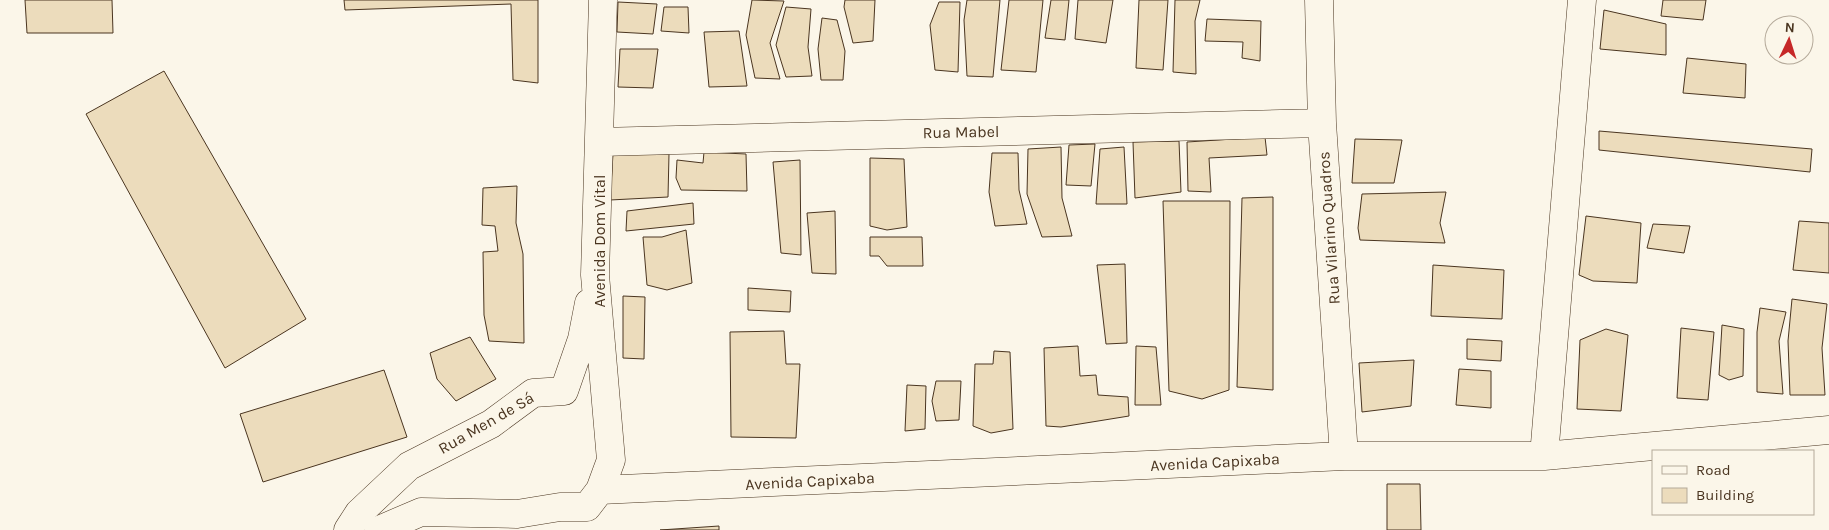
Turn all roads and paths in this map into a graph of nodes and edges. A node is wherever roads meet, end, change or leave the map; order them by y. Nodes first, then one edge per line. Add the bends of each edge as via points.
1 (603, 0) edge
2 (1319, 0) edge
3 (1582, 0) edge
4 (1322, 123) junction
5 (599, 142) junction
6 (595, 274) junction
7 (1829, 430) edge
8 (1344, 456) junction
9 (1544, 456) junction
10 (600, 490) junction
11 (348, 530) edge
12 (379, 530) edge

1 - 5 street, Avenida Dom Vital
2 - 4 street, Rua Vilarino Quadros
3 - 9 street
4 - 5 street, Rua Mabel
4 - 8 street, Rua Vilarino Quadros
5 - 6 street, Avenida Dom Vital
6 - 10 street, Avenida Dom Vital via 611,460
6 - 11 street, Rua Men de Sá via 582,339 564,392 533,393 491,424 409,466 359,514
7 - 9 street, Avenida Capixaba
8 - 9 street, Avenida Capixaba
8 - 10 street, Avenida Capixaba
10 - 12 street, Avenida Dom Vital via 587,507 560,507 518,514 421,512

